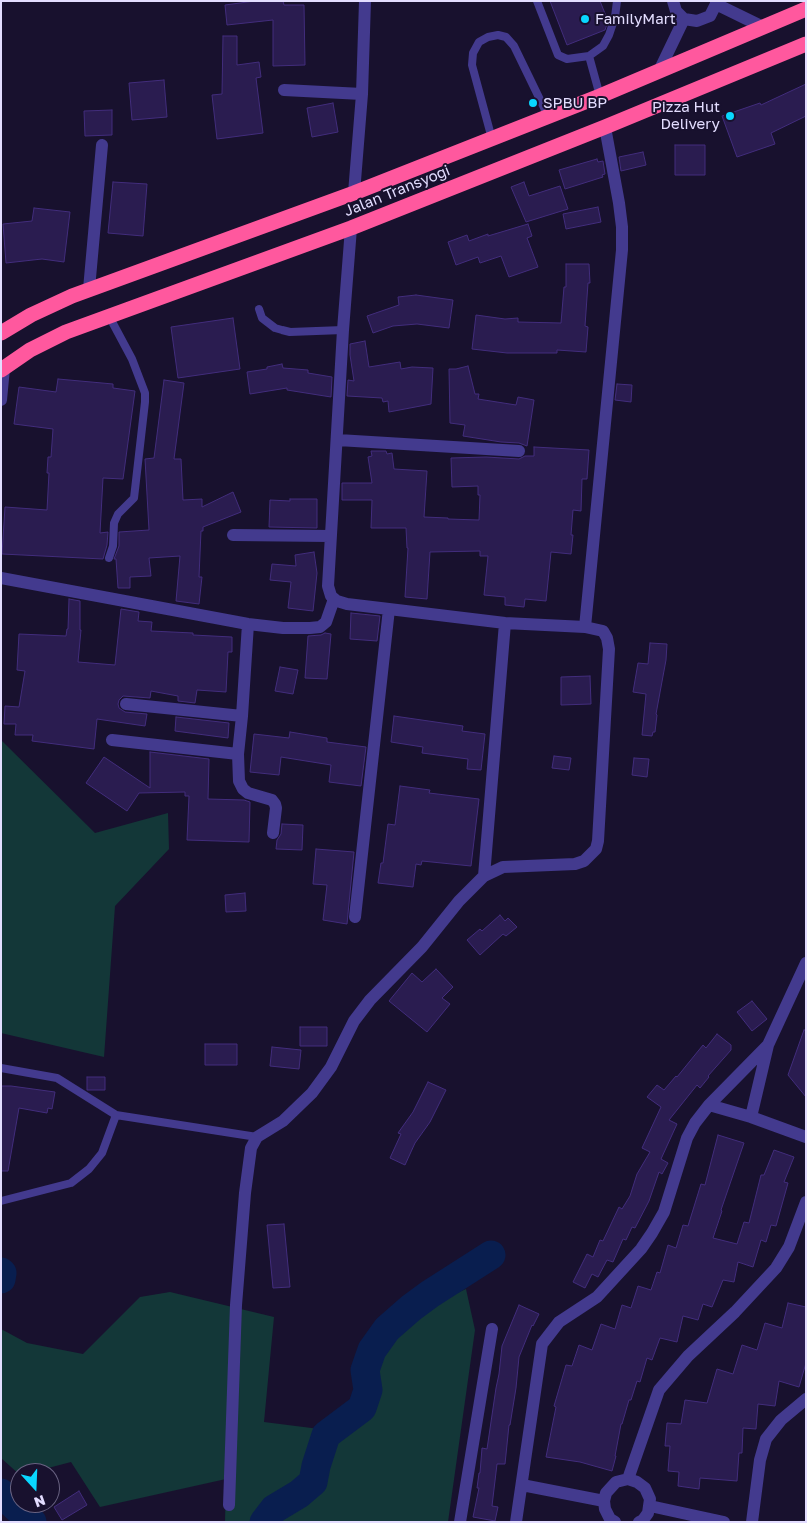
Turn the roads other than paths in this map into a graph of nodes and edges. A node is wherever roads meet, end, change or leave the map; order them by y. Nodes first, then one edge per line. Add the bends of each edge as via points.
1 (365, 1) edge
2 (537, 1) edge
3 (617, 1) edge
4 (673, 1) edge
5 (716, 3) edge
6 (806, 9) edge
7 (684, 19) junction
8 (763, 27) junction
9 (806, 44) edge
10 (589, 56) junction
11 (659, 71) junction
12 (284, 90) dead end
13 (362, 94) junction
14 (600, 96) junction
15 (548, 116) junction
16 (605, 127) junction
17 (492, 139) junction
18 (102, 145) dead end
19 (354, 193) junction
20 (351, 228) junction
21 (89, 289) junction
22 (259, 309) dead end
23 (109, 316) junction
24 (343, 330) junction
25 (1, 333) edge
26 (3, 369) edge
27 (1, 400) edge
28 (338, 440) junction
29 (519, 451) dead end
30 (233, 535) dead end
31 (330, 536) junction
32 (109, 558) dead end
33 (1, 578) edge
34 (334, 599) junction
35 (389, 609) junction
36 (505, 623) junction
37 (248, 624) junction
38 (585, 627) junction
39 (126, 704) dead end
40 (242, 716) junction
41 (112, 740) dead end
42 (238, 754) junction
43 (273, 833) dead end
44 (484, 876) junction
45 (356, 916) dead end
46 (806, 963) edge
47 (768, 1044) junction
48 (1, 1068) edge
49 (709, 1105) junction
50 (116, 1115) junction
51 (751, 1118) junction
52 (257, 1137) junction
53 (806, 1137) edge
54 (1, 1200) edge
55 (806, 1202) edge
56 (492, 1329) dead end
57 (806, 1399) edge
58 (628, 1479) junction
59 (522, 1485) junction
60 (604, 1500) junction
61 (229, 1505) dead end
62 (650, 1506) junction
63 (460, 1522) edge
64 (516, 1522) edge
65 (615, 1522) edge
66 (639, 1522) edge
67 (724, 1522) edge
68 (752, 1522) edge

1 - 13 street
2 - 10 lane via 558,55 567,59
3 - 10 lane via 610,35 603,46
4 - 7 street via 676,11
5 - 7 street via 710,16 697,21
5 - 8 street
6 - 8 highway, Jalan Transyogi
7 - 11 street
8 - 11 highway, Jalan Transyogi
9 - 16 highway, Jalan Transyogi
10 - 14 lane
11 - 14 highway, Jalan Transyogi
12 - 13 street
13 - 19 street
14 - 15 highway, Jalan Transyogi
15 - 17 highway, Jalan Transyogi
15 - 17 lane via 514,46 506,37 488,37 479,42 473,53 472,65
16 - 20 highway, Jalan Transyogi
16 - 38 street via 619,203 622,250
17 - 19 highway, Jalan Transyogi
18 - 21 street
19 - 21 highway, Jalan Transyogi
20 - 23 highway, Jalan Transyogi
20 - 24 street
21 - 25 highway, Jalan Transyogi
22 - 24 lane via 262,318 274,328 290,332
23 - 26 highway, Jalan Transyogi via 66,332 30,350
23 - 32 lane via 132,359 145,393 134,498 114,523
24 - 28 street
26 - 27 street
28 - 29 street
28 - 31 street
30 - 31 street
31 - 34 street via 328,586
33 - 37 street
34 - 35 street via 347,604
34 - 37 street via 326,622 320,627 283,628
35 - 36 street
35 - 45 street
36 - 38 street
36 - 44 street
37 - 40 street
38 - 44 street via 606,634 609,643 596,849 584,861 575,864 503,868
39 - 40 street
40 - 42 street
41 - 42 street
42 - 43 street via 239,781 243,789 275,804
44 - 52 street via 370,1000 312,1093 283,1121
46 - 47 street
47 - 49 street
47 - 51 street
48 - 50 lane via 57,1078
49 - 51 street
49 - 59 street via 687,1138 664,1212 652,1233 597,1297 560,1322 542,1344
50 - 52 lane
50 - 54 lane via 102,1153 71,1183
51 - 53 street
52 - 61 street via 248,1160 236,1306
55 - 58 street via 789,1247 776,1268 688,1356 659,1390
56 - 63 street
57 - 68 street via 766,1439
58 - 60 street via 616,1482
58 - 62 street via 645,1488
59 - 60 street
59 - 64 street
60 - 65 street via 605,1509
62 - 66 street
62 - 67 street

